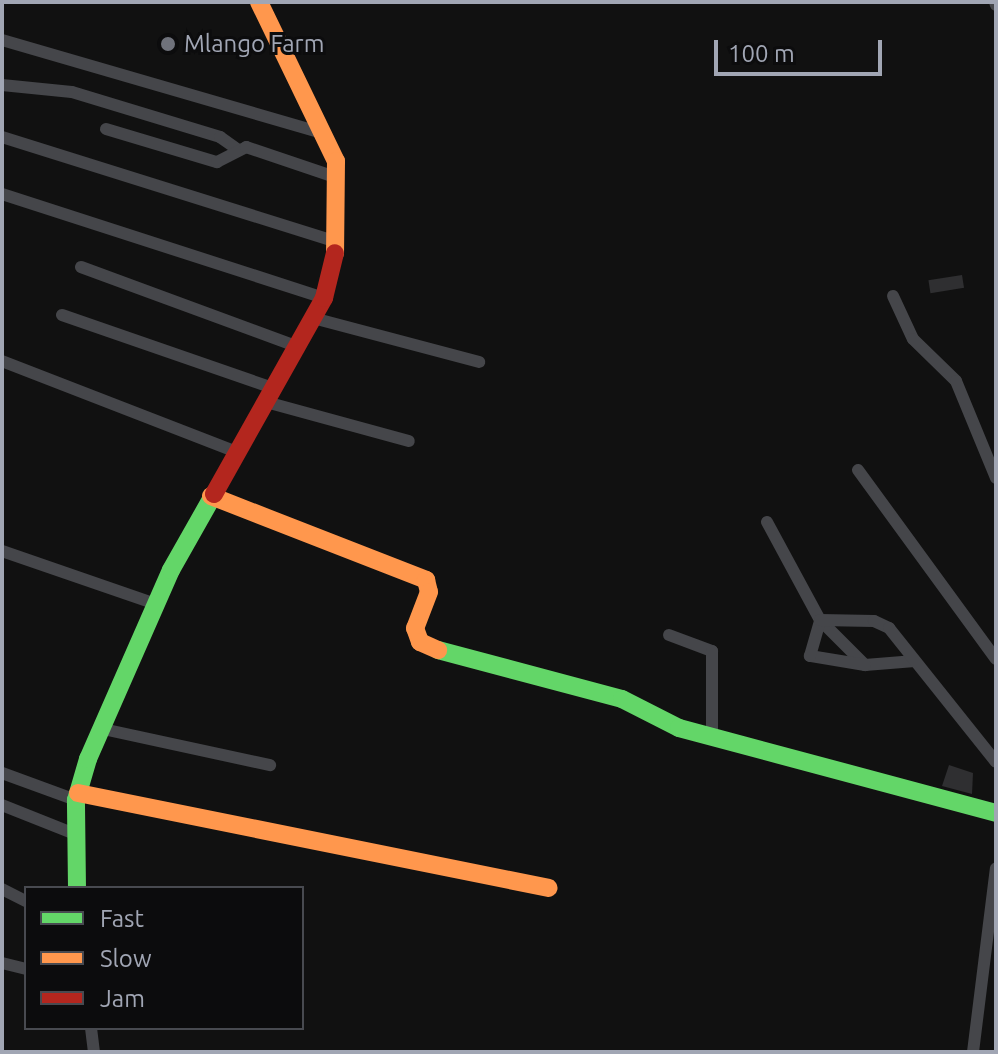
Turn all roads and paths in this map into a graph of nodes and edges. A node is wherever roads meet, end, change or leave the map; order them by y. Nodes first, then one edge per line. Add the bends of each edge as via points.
1 (259, 2) edge
2 (2, 40) edge
3 (2, 85) edge
4 (106, 129) dead end
5 (326, 134) junction
6 (2, 137) edge
7 (237, 149) junction
8 (338, 178) junction
9 (2, 194) edge
10 (337, 242) junction
11 (81, 267) dead end
12 (893, 296) dead end
13 (324, 298) junction
14 (62, 315) dead end
15 (313, 318) junction
16 (299, 347) junction
17 (2, 361) edge
18 (479, 362) dead end
19 (269, 395) junction
20 (409, 441) dead end
21 (237, 452) junction
22 (858, 470) dead end
23 (996, 478) edge
24 (211, 496) junction
25 (767, 522) dead end
26 (2, 551) edge
27 (156, 604) junction
28 (820, 620) junction
29 (669, 635) dead end
30 (996, 659) edge
31 (915, 661) junction
32 (865, 665) junction
33 (103, 729) junction
34 (712, 737) junction
35 (996, 762) edge
36 (270, 765) dead end
37 (2, 773) edge
38 (77, 797) junction
39 (2, 805) edge
40 (996, 813) edge
41 (75, 834) junction
42 (996, 868) edge
43 (77, 886) edge
44 (548, 888) dead end
45 (2, 889) edge
46 (24, 900) edge
47 (990, 947) edge
48 (2, 963) edge
49 (24, 968) edge
50 (91, 1030) edge
51 (94, 1052) edge
52 (973, 1052) edge

1 - 5 street
2 - 5 street
3 - 7 street via 72,92 220,137
4 - 7 street via 217,162
5 - 8 street
6 - 10 street
7 - 8 street
8 - 10 street
9 - 13 street
10 - 13 street
11 - 16 street
12 - 23 street via 913,339 956,381
13 - 15 street
14 - 19 street
15 - 16 street
15 - 18 street
16 - 19 street
17 - 21 street
19 - 20 street
19 - 21 street
21 - 24 street
22 - 30 street
24 - 27 street
24 - 34 street via 426,580 429,592 415,628 425,646 622,699
25 - 28 street
26 - 27 street
27 - 33 street
28 - 31 street via 881,622
28 - 32 street
28 - 32 street via 810,656
29 - 34 street via 712,651
31 - 32 street
31 - 35 street
33 - 36 street
33 - 38 street
34 - 40 street
37 - 38 street
38 - 41 street
38 - 44 street
39 - 41 street
41 - 43 street
42 - 47 street
45 - 46 street
47 - 52 street
48 - 49 street
50 - 51 street

